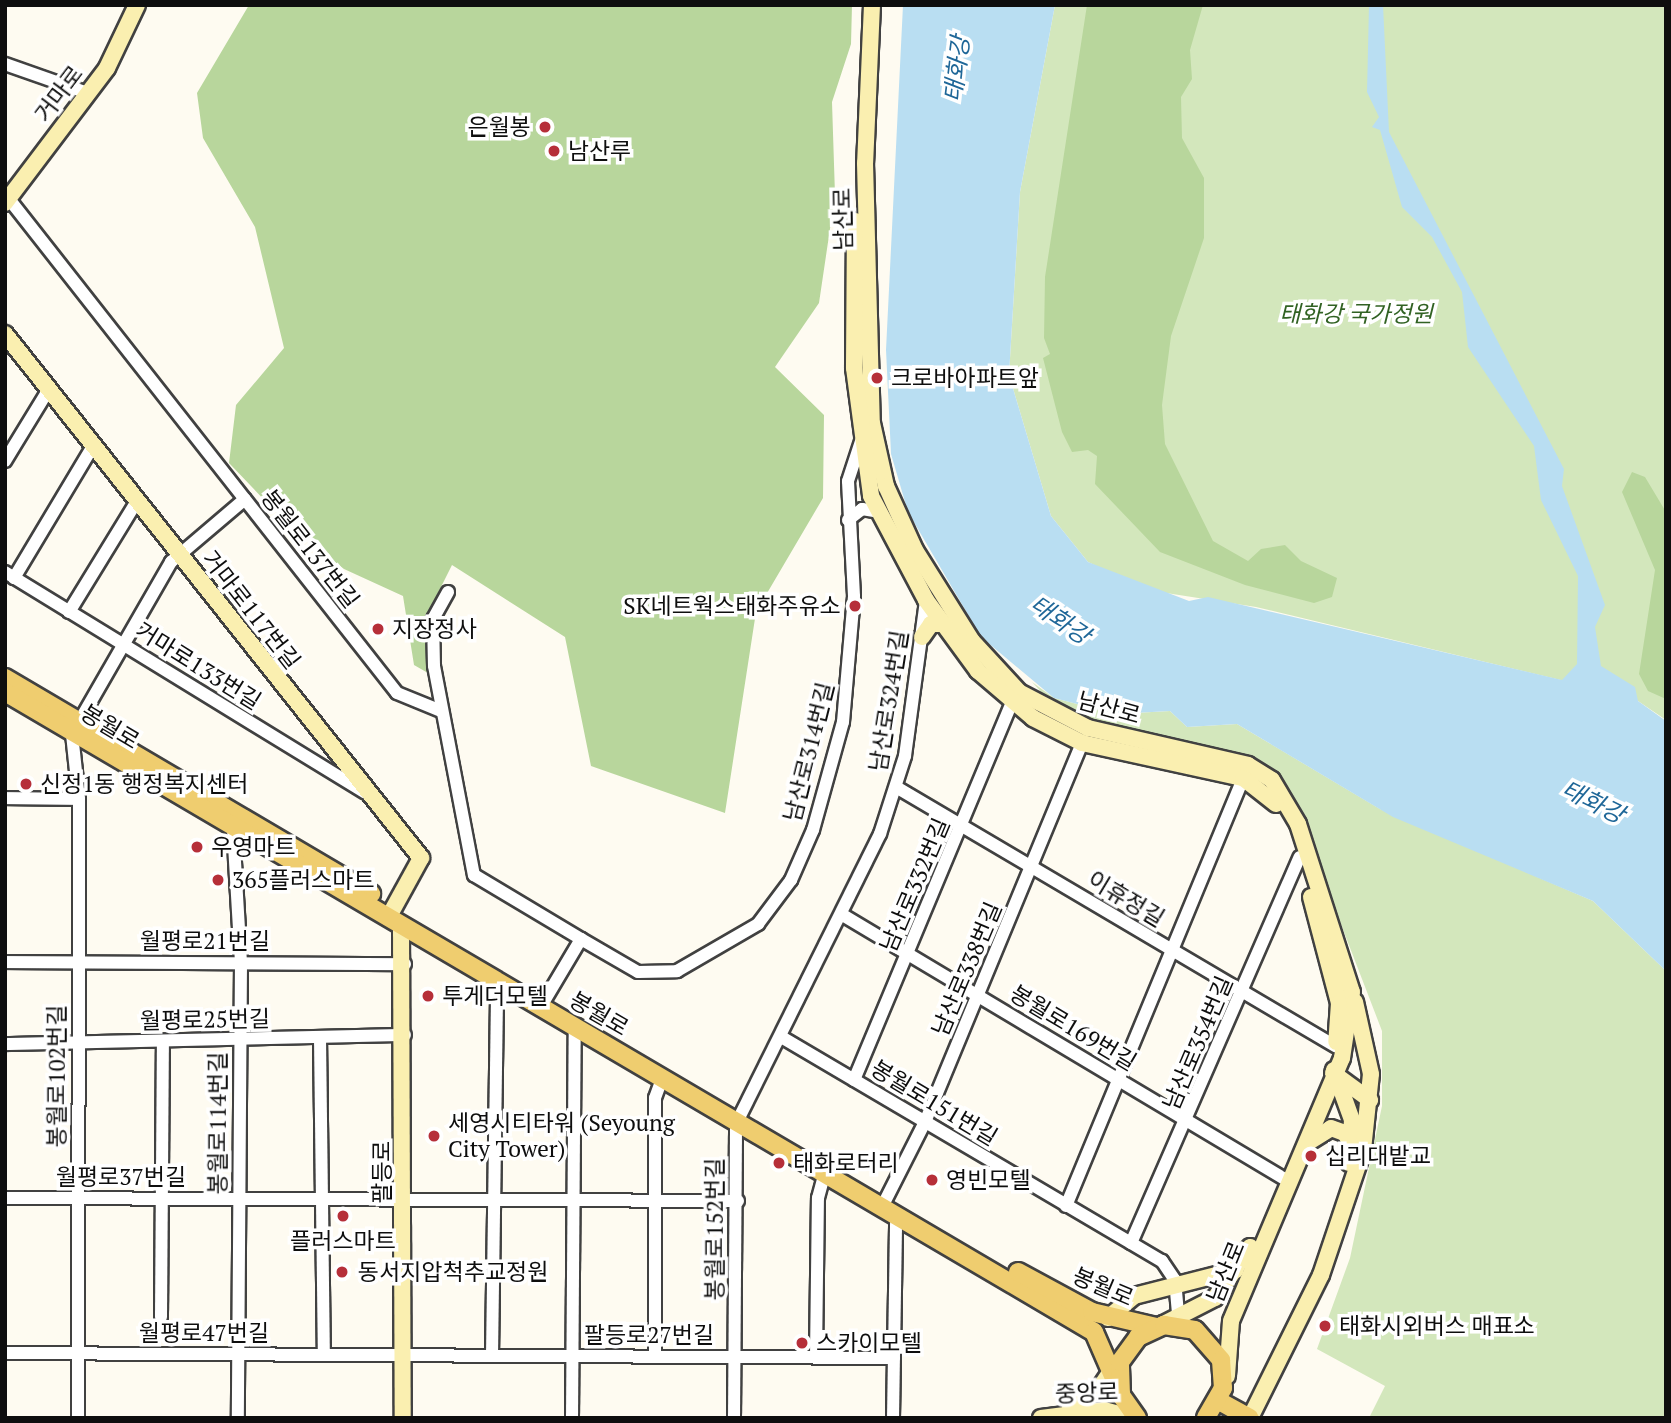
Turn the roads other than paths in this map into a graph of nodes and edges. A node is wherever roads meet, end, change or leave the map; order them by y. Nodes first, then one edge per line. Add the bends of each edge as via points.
1 (137, 5) edge
2 (865, 5) edge
3 (873, 5) edge
4 (5, 64) edge
5 (88, 93) junction
6 (7, 201) edge
7 (5, 334) edge
8 (49, 389) junction
9 (872, 423) junction
10 (860, 439) junction
11 (93, 446) junction
12 (5, 461) edge
13 (245, 499) junction
14 (137, 501) junction
15 (879, 512) junction
16 (848, 520) junction
17 (179, 554) junction
18 (10, 575) edge
19 (448, 592) dead end
20 (926, 600) junction
21 (69, 612) junction
22 (944, 624) junction
23 (922, 637) junction
24 (124, 645) junction
25 (5, 678) edge
26 (5, 692) edge
27 (1011, 705) junction
28 (442, 711) junction
29 (76, 728) junction
30 (1082, 743) junction
31 (106, 746) junction
32 (1243, 778) junction
33 (896, 787) junction
34 (369, 795) junction
35 (5, 798) edge
36 (79, 799) junction
37 (963, 827) junction
38 (233, 828) junction
39 (1300, 857) junction
40 (1032, 867) junction
41 (395, 917) junction
42 (839, 918) junction
43 (581, 939) junction
44 (1173, 951) junction
45 (908, 954) junction
46 (5, 961) edge
47 (78, 962) junction
48 (241, 962) junction
49 (405, 964) junction
50 (497, 982) junction
51 (1243, 992) junction
52 (1352, 992) junction
53 (978, 996) junction
54 (542, 1003) junction
55 (575, 1029) junction
56 (405, 1035) junction
57 (320, 1038) junction
58 (783, 1038) junction
59 (239, 1041) junction
60 (163, 1042) junction
61 (5, 1044) edge
62 (76, 1044) junction
63 (1333, 1050) junction
64 (1330, 1076) junction
65 (662, 1079) junction
66 (1118, 1079) junction
67 (854, 1080) junction
68 (1370, 1100) junction
69 (738, 1119) junction
70 (1188, 1121) junction
71 (925, 1122) junction
72 (1353, 1147) junction
73 (1300, 1156) junction
74 (825, 1169) junction
75 (1283, 1178) junction
76 (575, 1197) junction
77 (5, 1198) edge
78 (79, 1198) junction
79 (161, 1198) junction
80 (493, 1198) junction
81 (239, 1199) junction
82 (323, 1199) junction
83 (404, 1199) junction
84 (656, 1199) junction
85 (738, 1201) junction
86 (1066, 1206) junction
87 (888, 1207) junction
88 (1340, 1224) junction
89 (1131, 1243) junction
90 (1238, 1269) junction
91 (1175, 1287) junction
92 (161, 1317) dead end
93 (1108, 1318) junction
94 (1179, 1321) junction
95 (1157, 1327) junction
96 (5, 1353) edge
97 (76, 1353) junction
98 (239, 1354) junction
99 (324, 1354) junction
100 (403, 1354) junction
101 (1124, 1354) junction
102 (492, 1355) junction
103 (573, 1356) junction
104 (655, 1356) junction
105 (735, 1357) junction
106 (816, 1357) junction
107 (894, 1358) junction
108 (1110, 1373) junction
109 (1121, 1394) junction
110 (1225, 1398) junction
111 (1048, 1416) edge
112 (1135, 1417) edge
113 (78, 1418) edge
114 (238, 1418) edge
115 (403, 1418) edge
116 (572, 1418) edge
117 (734, 1418) edge
118 (893, 1418) edge
119 (1206, 1418) edge
120 (1250, 1418) edge

1 - 5 main road, 거마로
2 - 10 main road, 남산로 via 855,186
3 - 9 main road, 남산로 via 865,163
4 - 5 street
5 - 6 main road, 거마로
6 - 13 street, 봉월로137번길
7 - 8 main road, 거마로117번길
8 - 11 main road, 거마로117번길
8 - 12 street
9 - 10 street, 남산로314번길
9 - 52 main road, 남산로 via 886,486 915,550 972,641 1011,684 1088,728 1248,765 1272,780 1298,824
10 - 15 main road, 남산로
10 - 16 street, 남산로314번길 via 848,481
11 - 14 main road, 거마로117번길
11 - 18 street
13 - 17 street
13 - 28 street, 봉월로137번길 via 397,692
14 - 17 main road, 거마로117번길
14 - 21 street
15 - 16 street via 862,509
15 - 20 main road, 남산로
16 - 43 street, 남산로314번길 via 853,596 843,722 813,830 791,880 758,924 677,971 638,971
17 - 24 street
17 - 34 main road, 거마로117번길
18 - 21 street, 거마로133번길
19 - 28 street via 433,619
20 - 22 main road, 남산로
20 - 23 street, 남산로324번길
21 - 24 street, 거마로133번길
22 - 23 main road via 931,624
22 - 27 main road, 남산로
23 - 33 street, 남산로324번길
24 - 29 street
24 - 34 street, 거마로133번길
25 - 29 main road
26 - 29 main road, 봉월로
27 - 30 main road, 남산로
27 - 37 street, 남산로332번길
28 - 43 street via 474,875
29 - 31 main road, 봉월로
29 - 36 street, 봉월로102번길
30 - 32 main road, 남산로
30 - 40 street, 남산로338번길
31 - 38 main road, 봉월로
31 - 41 main road
32 - 39 main road, 남산로 via 1265,789 1278,807
32 - 44 street
33 - 37 street, 이휴정길
33 - 42 street, 남산로324번길
34 - 41 main road, 거마로117번길 via 421,858
35 - 36 street
36 - 47 street, 봉월로102번길
37 - 40 street, 이휴정길
37 - 45 street, 남산로332번길
38 - 41 main road, 봉월로
38 - 48 street, 봉월로114번길
39 - 51 street, 남산로354번길
39 - 63 main road, 남산로 via 1339,1003
40 - 44 street, 이휴정길
40 - 53 street, 남산로338번길
41 - 49 main road, 팔등로
41 - 50 main road, 봉월로
41 - 54 main road
42 - 45 street, 봉월로169번길
42 - 58 street, 남산로324번길
43 - 54 street
44 - 51 street, 이휴정길
44 - 66 street
45 - 53 street, 봉월로169번길
45 - 67 street, 남산로332번길
46 - 47 street, 월평로21번길
47 - 48 street, 월평로21번길
47 - 62 street, 봉월로102번길
48 - 49 street, 월평로21번길
48 - 59 street, 봉월로114번길
49 - 56 main road, 팔등로
50 - 54 main road, 봉월로
50 - 80 street
51 - 63 street, 이휴정길
51 - 70 street, 남산로354번길
52 - 64 main road, 남산로
52 - 68 main road via 1365,1034
53 - 66 street, 봉월로169번길
53 - 71 street, 남산로338번길
54 - 55 main road, 봉월로
54 - 69 main road
55 - 65 main road, 봉월로
55 - 76 street
56 - 57 street, 월평로25번길
56 - 83 main road, 팔등로
57 - 59 street, 월평로25번길
57 - 82 street
58 - 67 street, 봉월로151번길
58 - 69 street
59 - 60 street, 월평로25번길
59 - 81 street, 봉월로114번길
60 - 62 street, 월평로25번길
60 - 79 street
61 - 62 street, 월평로25번길
62 - 78 street, 봉월로102번길
63 - 64 main road, 남산로
64 - 68 main road
64 - 72 main road, 남산로 via 1352,1119
64 - 73 main road, 남산로
64 - 75 main road, 남산로
65 - 69 main road, 봉월로
65 - 84 street via 655,1098
66 - 70 street, 봉월로169번길
66 - 86 street
67 - 71 street, 봉월로151번길
68 - 88 main road via 1363,1150
69 - 74 main road
69 - 85 street, 봉월로152번길
70 - 75 street, 봉월로169번길
70 - 89 street, 남산로354번길
71 - 86 street, 봉월로151번길
71 - 87 street, 남산로338번길
72 - 73 main road via 1345,1133 1324,1129
72 - 88 main road via 1339,1197
73 - 110 main road, 남산로 via 1231,1321
74 - 87 main road
74 - 106 street
75 - 90 main road, 남산로
76 - 80 street, 월평로37번길
76 - 84 street, 월평로37번길
76 - 103 street
77 - 78 street, 월평로37번길
78 - 79 street, 월평로37번길
78 - 97 street, 봉월로102번길
79 - 81 street, 월평로37번길
79 - 92 street
80 - 83 street, 월평로37번길
80 - 102 street
81 - 82 street, 월평로37번길
81 - 98 street, 봉월로114번길
82 - 83 street, 월평로37번길
82 - 99 street
83 - 100 main road, 팔등로
84 - 85 street, 월평로37번길
84 - 104 street
85 - 105 street, 봉월로152번길
86 - 89 street, 봉월로151번길
87 - 93 main road, 봉월로
87 - 107 street
87 - 108 main road, 봉월로 via 1094,1332
88 - 120 main road via 1300,1324
89 - 91 street, 봉월로151번길 via 1162,1261
90 - 91 main road
90 - 94 main road, 남산로 via 1215,1298
91 - 93 main road via 1134,1296
91 - 94 street, 봉월로151번길
93 - 95 main road, 봉월로
94 - 95 main road, 봉월로
94 - 110 main road via 1215,1348
95 - 101 main road
96 - 97 street, 월평로47번길
97 - 98 street, 월평로47번길
97 - 113 street, 봉월로102번길
98 - 99 street, 월평로47번길
98 - 114 street, 봉월로114번길
99 - 100 street, 월평로47번길
100 - 102 street, 팔등로27번길
100 - 115 main road, 팔등로
101 - 108 main road
101 - 109 main road
102 - 103 street, 팔등로27번길
103 - 104 street, 팔등로27번길
103 - 116 street
104 - 105 street, 팔등로27번길
105 - 106 street, 팔등로27번길
105 - 117 street, 봉월로152번길
106 - 107 street, 팔등로27번길
107 - 118 street
108 - 109 main road, 봉월로
108 - 111 main road via 1083,1403
109 - 112 main road, 봉월로
110 - 119 main road
110 - 120 main road
111 - 112 main road, 중앙로

